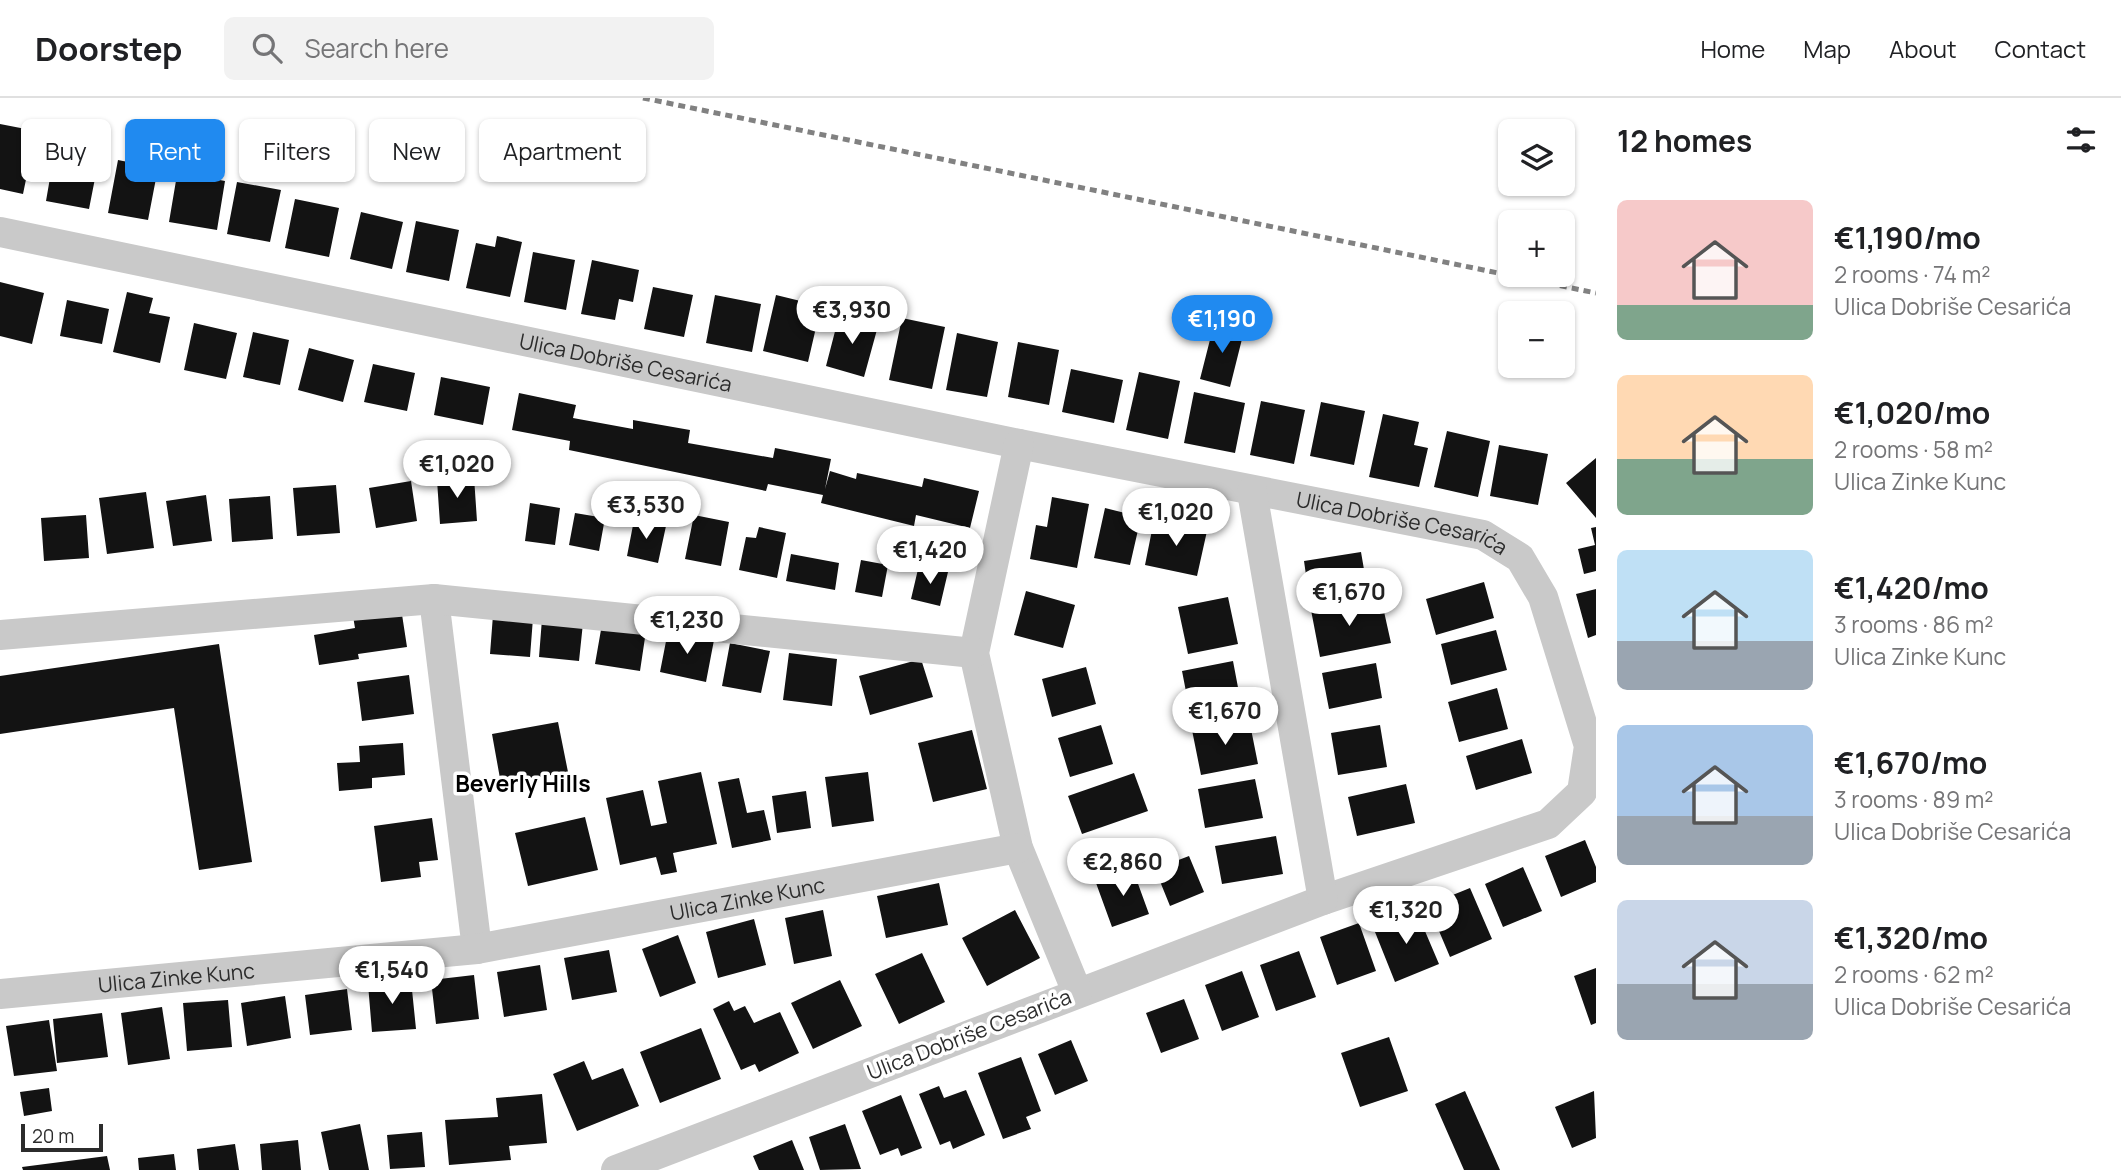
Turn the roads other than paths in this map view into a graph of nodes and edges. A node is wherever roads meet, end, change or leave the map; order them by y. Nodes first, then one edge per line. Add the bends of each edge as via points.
1 (0, 232) edge
2 (1020, 444) junction
3 (1252, 492) junction
4 (434, 598) junction
5 (0, 635) edge
6 (974, 653) junction
7 (1017, 848) junction
8 (1323, 900) junction
9 (477, 949) junction
10 (1077, 992) junction
11 (0, 994) edge
12 (616, 1170) edge

1 - 2 street, Ulica Dobriše Cesarića
2 - 3 street, Ulica Dobriše Cesarića
2 - 6 street
3 - 8 street
3 - 8 street, Ulica Dobriše Cesarića via 1482,535 1520,558 1543,597 1589,746 1581,792 1548,824
4 - 5 street
4 - 6 street
4 - 9 street
6 - 7 street
7 - 9 street, Ulica Zinke Kunc
7 - 10 street
8 - 10 street, Ulica Dobriše Cesarića
9 - 11 street, Ulica Zinke Kunc
10 - 12 street, Ulica Dobriše Cesarića

